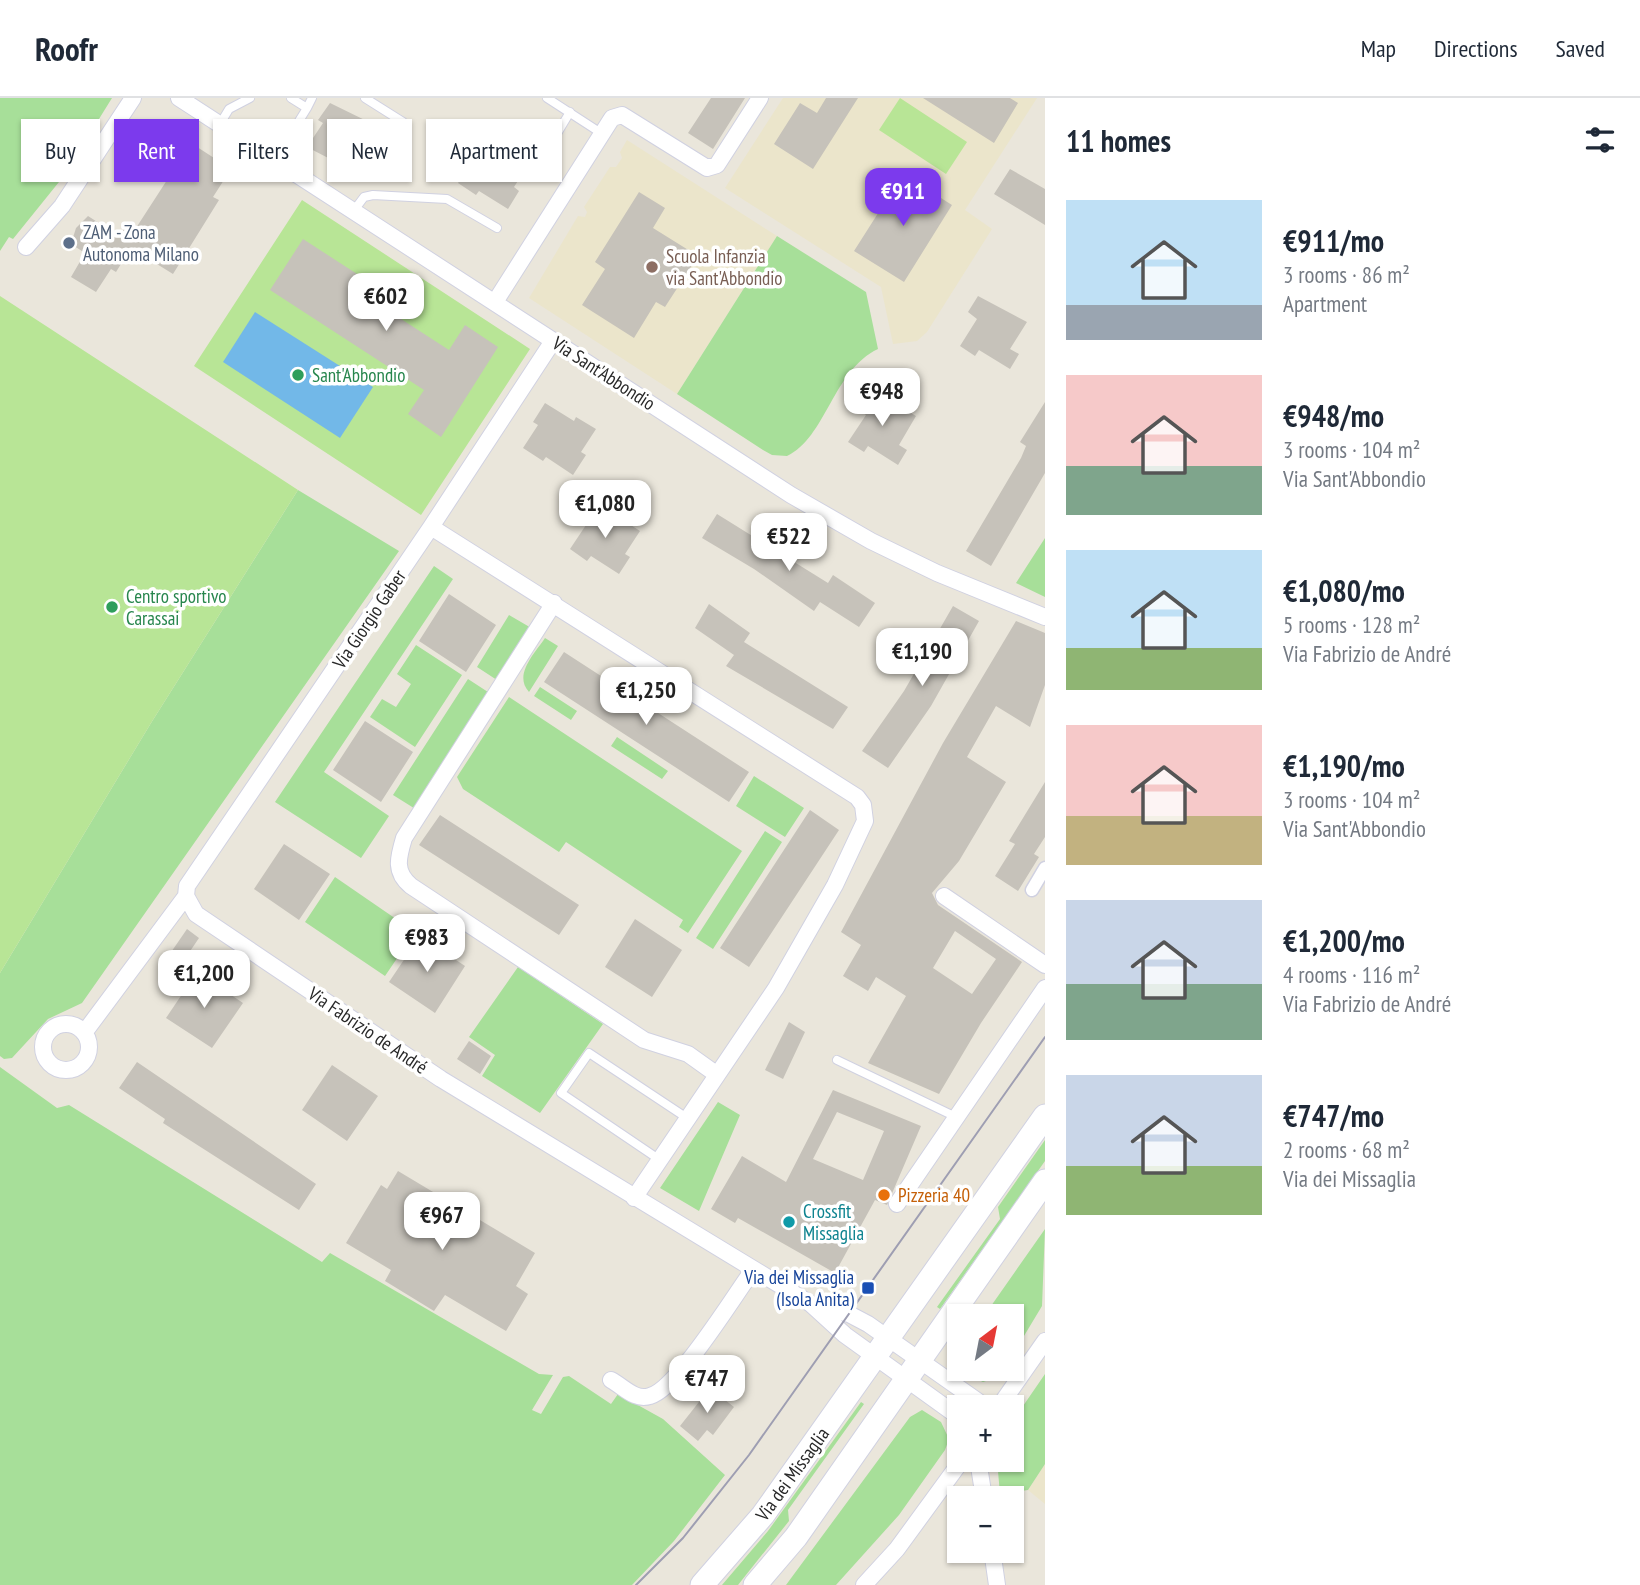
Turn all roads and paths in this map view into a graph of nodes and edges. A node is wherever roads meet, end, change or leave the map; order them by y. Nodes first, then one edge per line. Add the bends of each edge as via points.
1 (133, 98) edge
2 (179, 98) edge
3 (250, 98) edge
4 (291, 98) edge
5 (312, 98) edge
6 (365, 98) edge
7 (547, 98) edge
8 (760, 98) edge
9 (307, 108) junction
10 (570, 112) junction
11 (222, 119) edge
12 (300, 119) edge
13 (398, 119) edge
14 (213, 120) edge
15 (562, 125) edge
16 (601, 133) junction
17 (311, 182) edge
18 (355, 209) junction
19 (497, 228) dead end
20 (26, 247) dead end
21 (495, 302) junction
22 (552, 341) junction
23 (431, 527) junction
24 (554, 603) junction
25 (1045, 617) edge
26 (1045, 868) edge
27 (1032, 890) dead end
28 (186, 895) junction
29 (944, 896) dead end
30 (1045, 965) edge
31 (1045, 988) edge
32 (84, 1033) dead end
33 (837, 1060) dead end
34 (716, 1074) junction
35 (954, 1116) junction
36 (1045, 1116) edge
37 (687, 1118) junction
38 (660, 1160) junction
39 (1045, 1181) edge
40 (634, 1198) junction
41 (897, 1204) dead end
42 (753, 1270) junction
43 (811, 1304) junction
44 (1045, 1341) edge
45 (882, 1348) junction
46 (912, 1369) junction
47 (611, 1380) dead end
48 (963, 1395) edge
49 (1007, 1395) edge
50 (947, 1405) edge
51 (952, 1472) edge
52 (994, 1563) edge
53 (702, 1585) edge
54 (755, 1585) edge
55 (864, 1585) edge
56 (997, 1585) edge

1 - 20 street via 62,206
2 - 14 street, Via Sant'Abbondio
3 - 11 lane via 229,109
4 - 9 lane
5 - 9 lane
6 - 13 lane
7 - 10 lane
8 - 16 street via 717,165 707,168 622,116 613,118
9 - 12 lane
10 - 15 lane
10 - 16 lane
16 - 21 street
17 - 18 street, Via Sant'Abbondio
18 - 19 lane via 364,197 373,195 447,199
18 - 21 street, Via Sant'Abbondio
21 - 22 street, Via Sant'Abbondio
22 - 23 street, Via Giorgio Gaber
22 - 25 street, Via Sant'Abbondio via 791,495 871,541
23 - 24 street
23 - 28 street, Via Giorgio Gaber via 187,886
24 - 34 street via 863,805 865,821 835,885 776,988
24 - 34 street via 404,838 398,866 411,886 644,1041 688,1054
26 - 27 street
28 - 32 street
28 - 40 street, Via Fabrizio de André via 196,914 216,928 441,1079
29 - 30 street
31 - 35 street
33 - 35 lane
34 - 37 street
35 - 41 street
36 - 45 main road, Via dei Missaglia
37 - 38 street
37 - 38 lane via 589,1053 561,1093
38 - 40 street
39 - 46 main road, Via dei Missaglia
40 - 42 street, Via Fabrizio de André
42 - 43 street, Via Fabrizio de André
42 - 47 street via 670,1384 649,1397 637,1397
43 - 45 street, Via Fabrizio de André via 829,1322
43 - 45 street, Via Fabrizio de André via 849,1314
44 - 49 street
45 - 46 street
45 - 46 street
45 - 53 main road, Via dei Missaglia via 764,1515
46 - 48 street
46 - 50 street
46 - 54 main road, Via dei Missaglia via 796,1537
51 - 55 street via 897,1549
52 - 56 street

